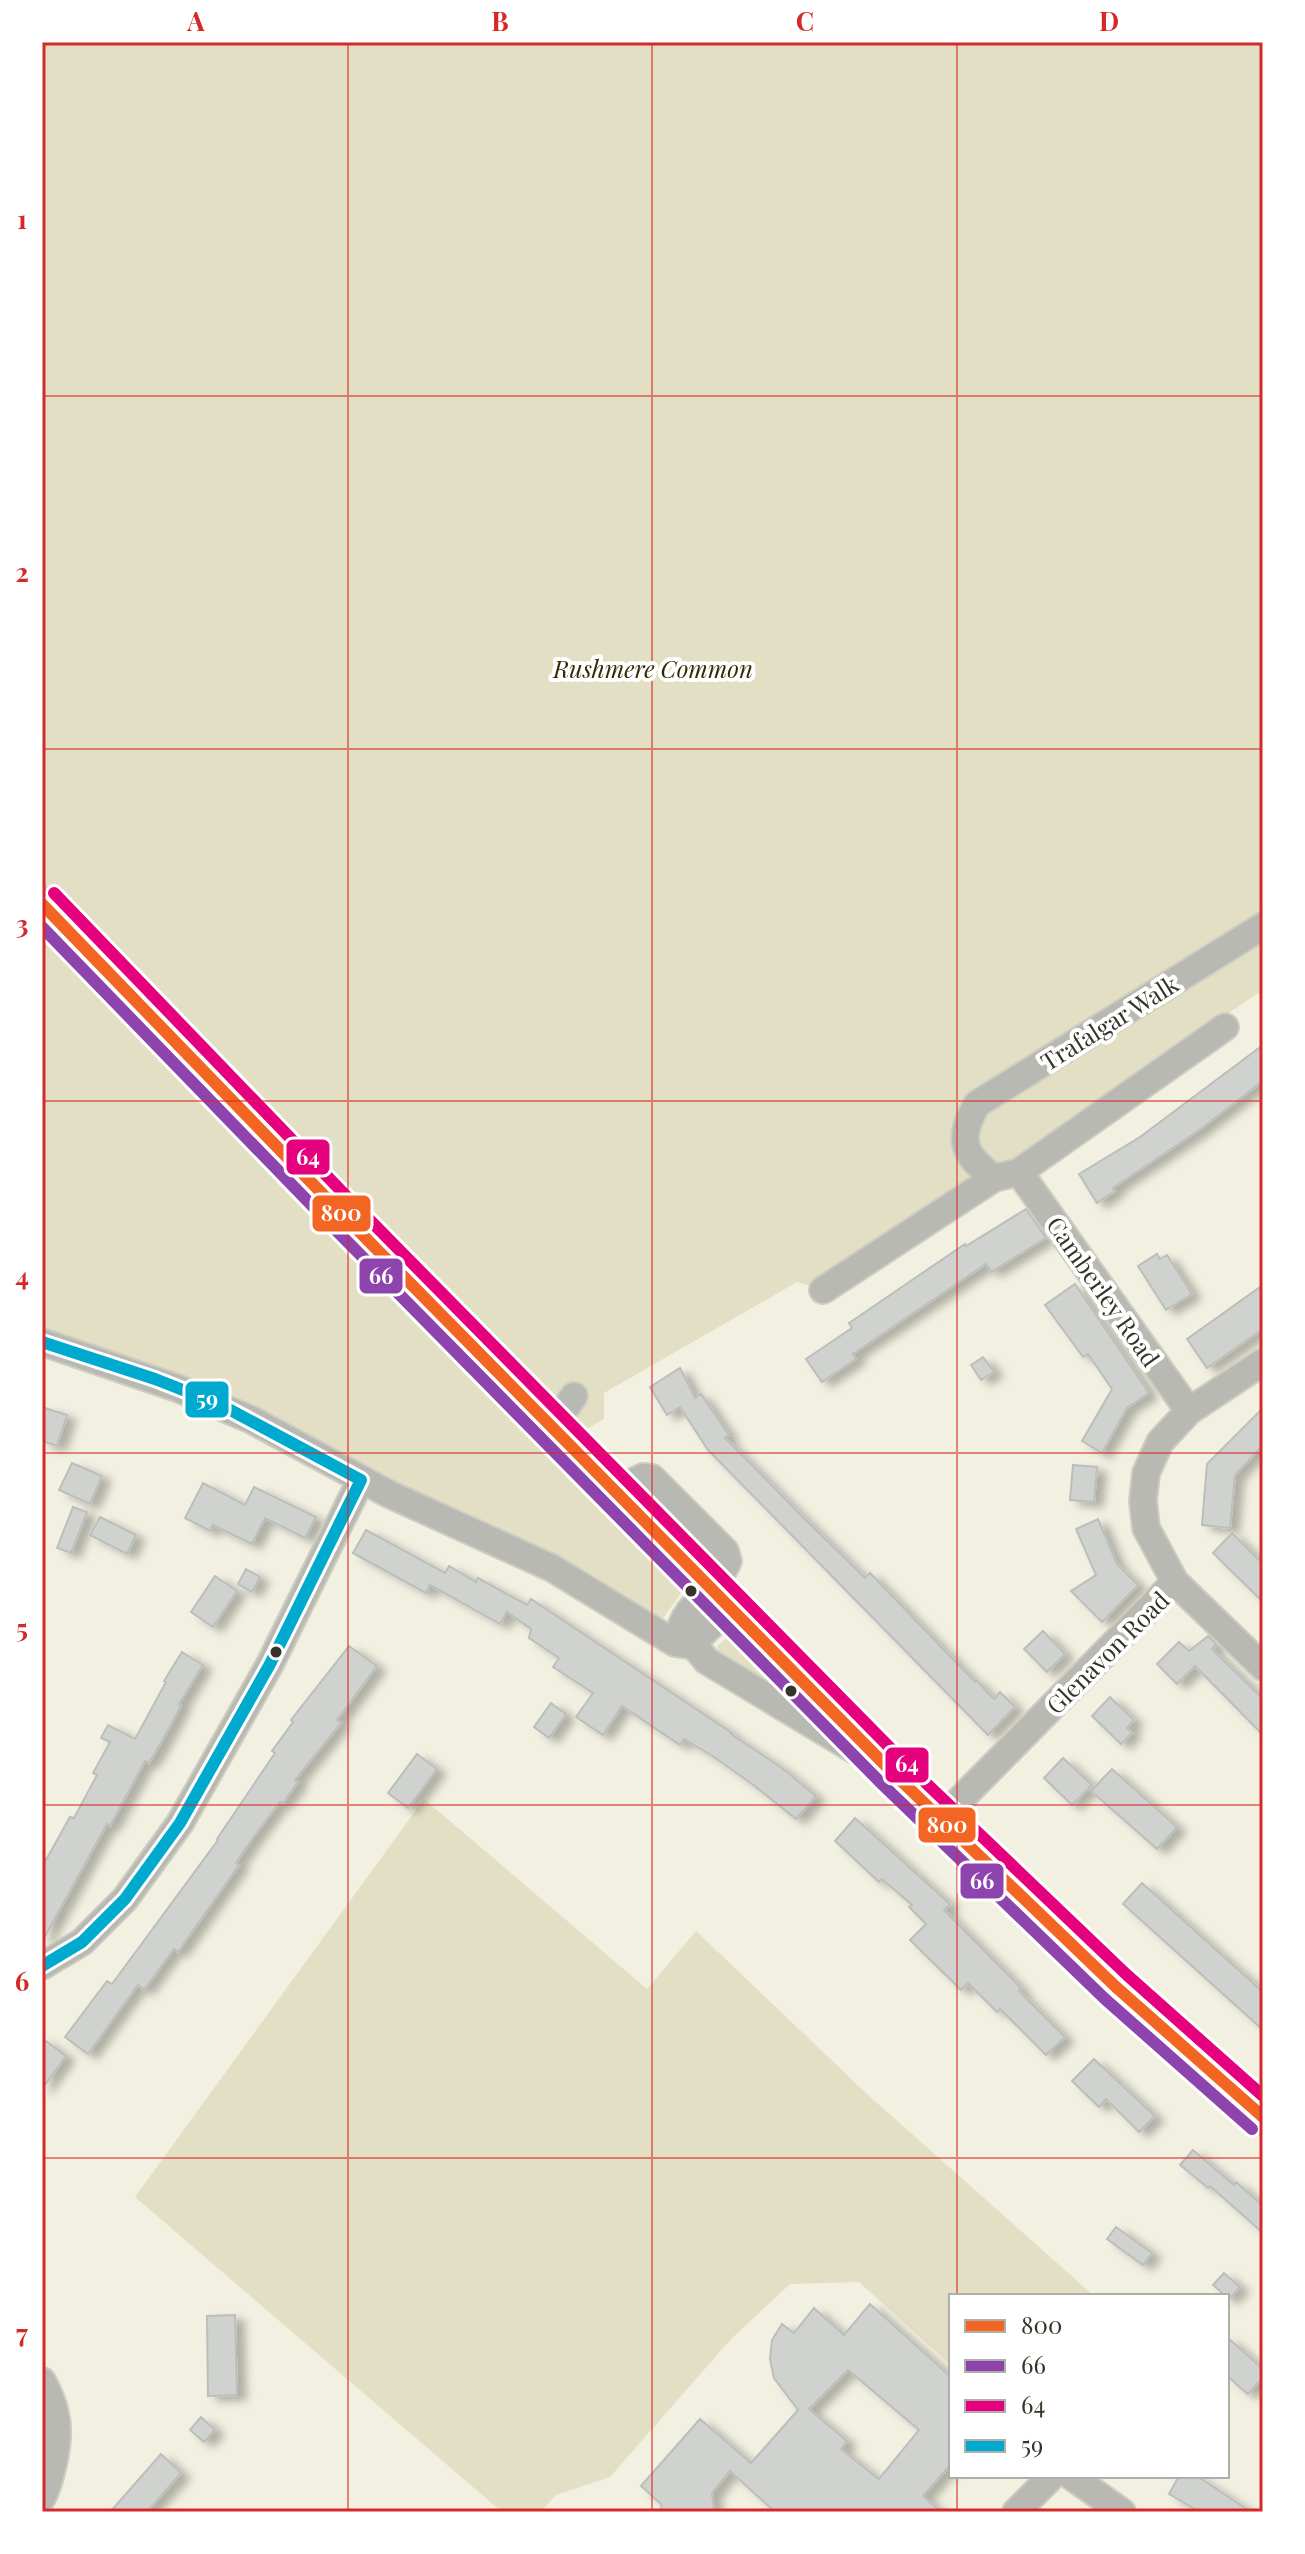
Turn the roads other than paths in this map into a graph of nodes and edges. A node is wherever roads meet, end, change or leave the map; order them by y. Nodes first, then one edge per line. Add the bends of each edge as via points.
1 (42, 904) edge
2 (1263, 926) edge
3 (1225, 1027) dead end
4 (965, 1126) joint
5 (1007, 1175) junction
6 (823, 1290) dead end
7 (42, 1342) edge
8 (1263, 1362) edge
9 (574, 1396) dead end
10 (1189, 1411) junction
11 (547, 1422) junction
12 (361, 1480) junction
13 (1175, 1582) junction
14 (720, 1597) junction
15 (685, 1643) junction
16 (1263, 1667) edge
17 (894, 1774) junction
18 (941, 1819) junction
19 (42, 1966) edge
20 (1263, 2117) edge
21 (42, 2381) edge
22 (1050, 2478) edge
23 (1074, 2478) edge
24 (42, 2498) edge
25 (1016, 2512) edge
26 (1122, 2512) edge

1 - 11 main road
2 - 4 street, Trafalgar Walk via 977,1104
3 - 5 street
4 - 5 street, Camberley Road via 966,1147 977,1165
5 - 6 street
5 - 10 street, Camberley Road
7 - 12 street via 219,1404
8 - 10 street, Glenavon Road
9 - 11 street
10 - 13 street, Glenavon Road via 1160,1442 1146,1473 1143,1501 1146,1528
11 - 14 main road
12 - 15 street via 552,1568
12 - 19 street via 270,1664 180,1823 125,1899 82,1942
13 - 16 street
13 - 18 street, Glenavon Road
14 - 15 street
14 - 17 main road
15 - 17 street
17 - 18 main road
18 - 20 main road via 1116,1987
21 - 24 street via 58,2430
22 - 25 street
23 - 26 street

